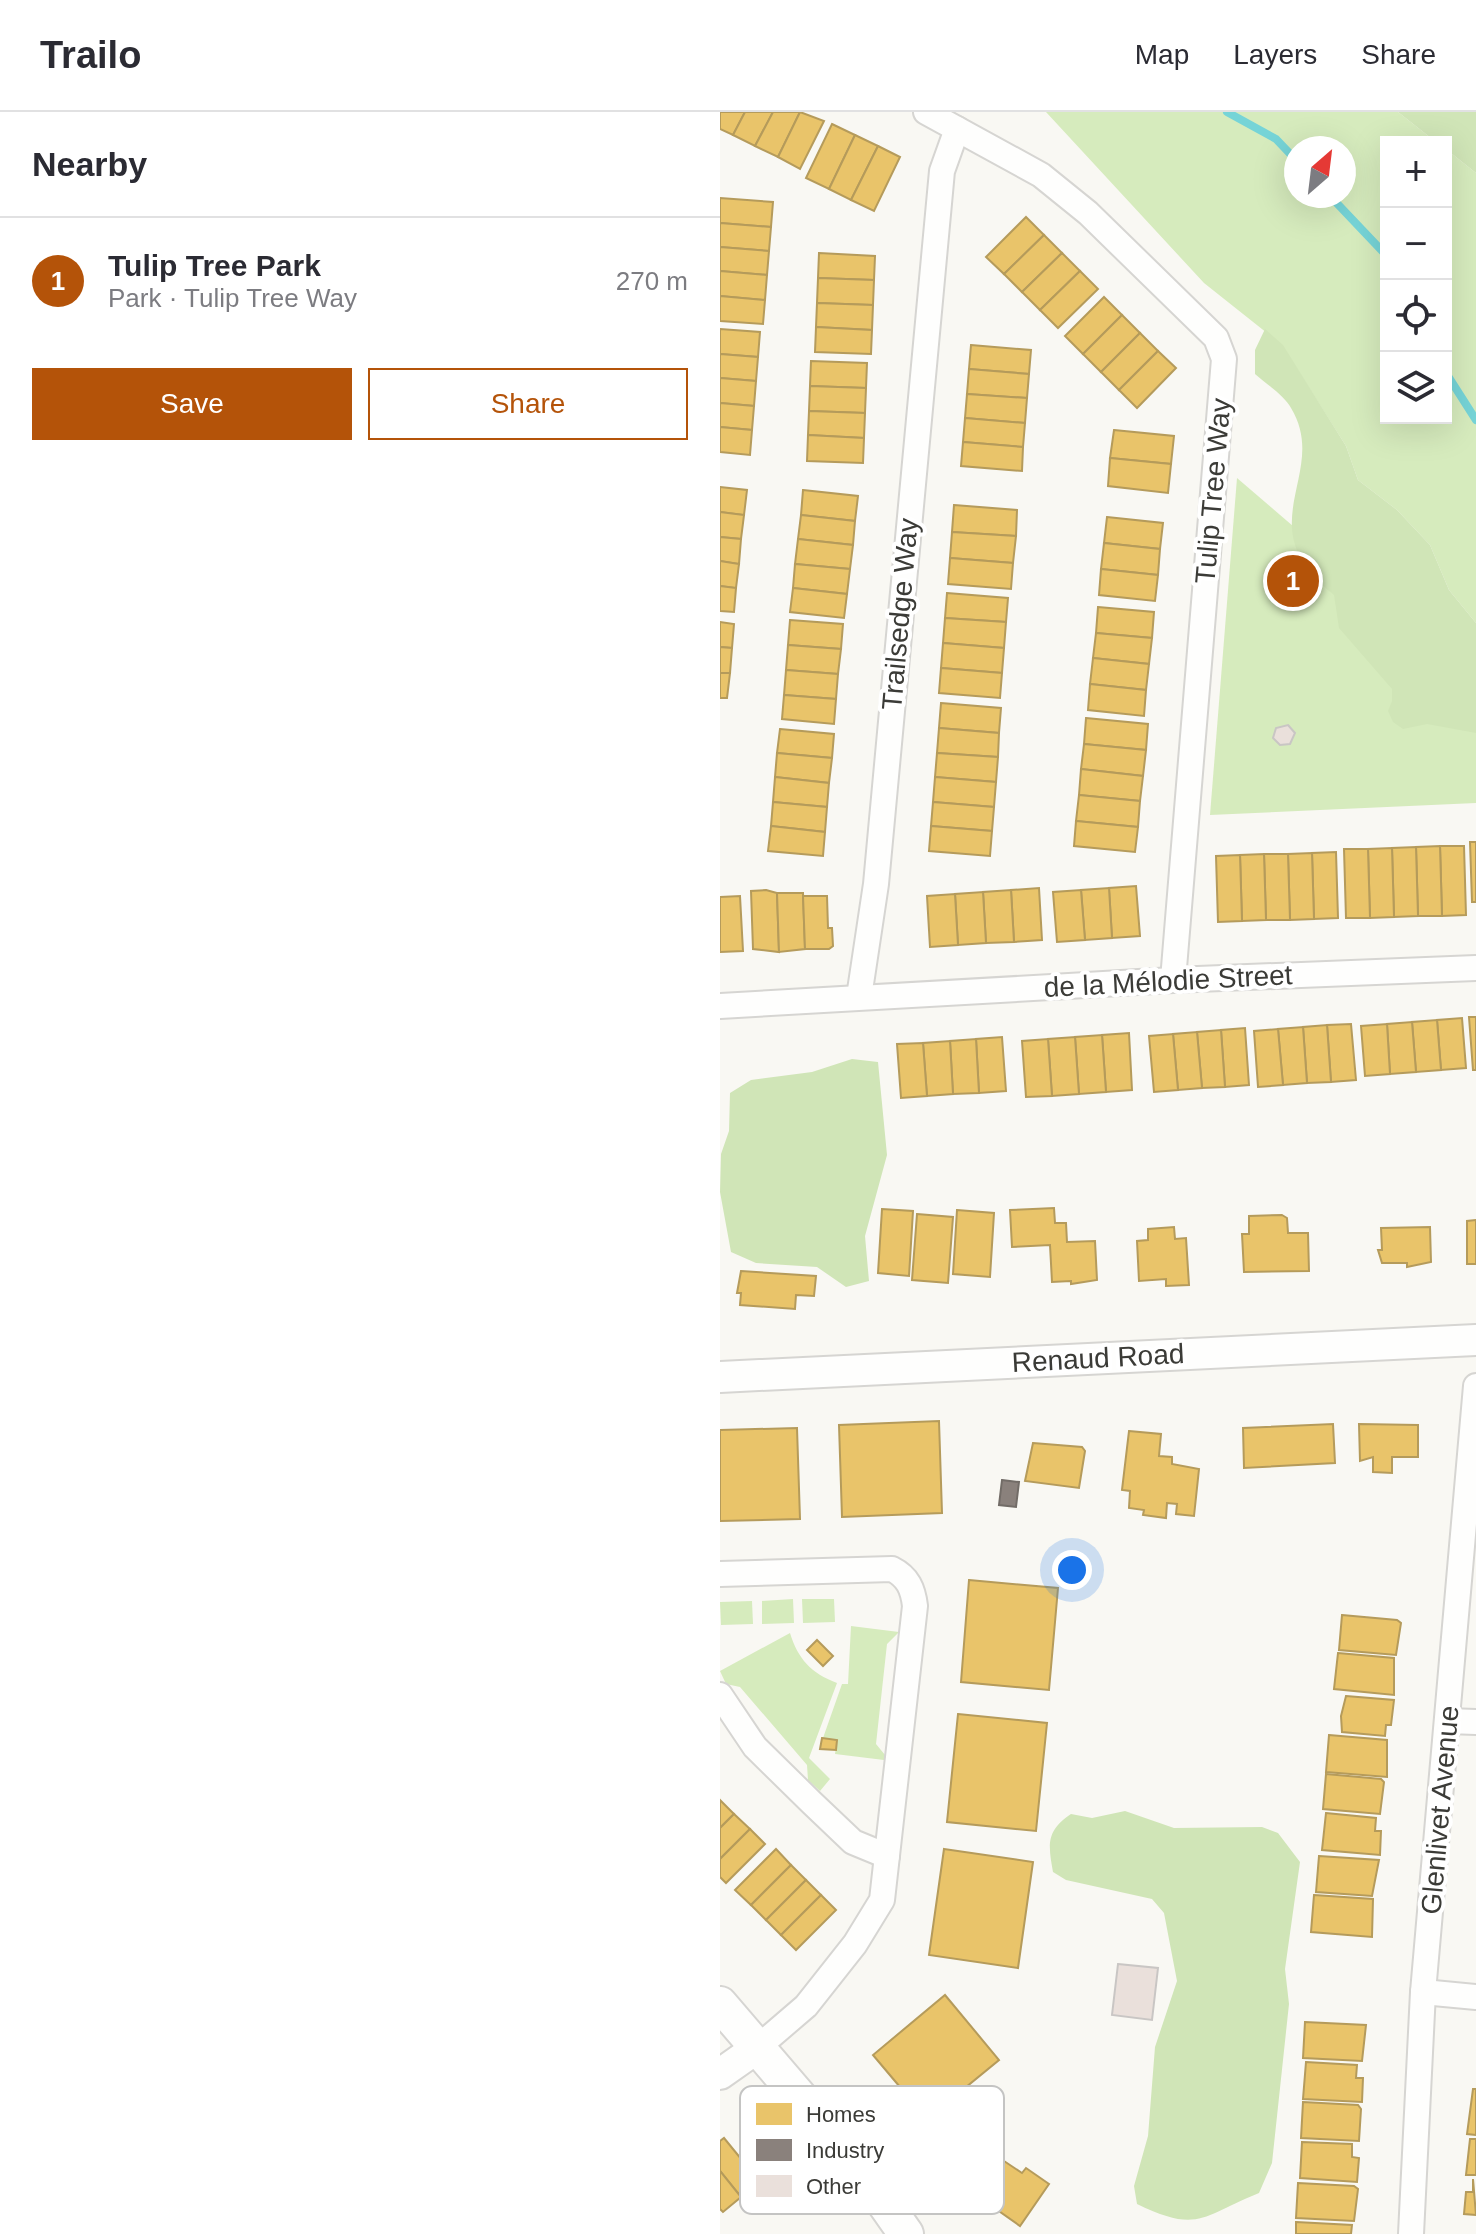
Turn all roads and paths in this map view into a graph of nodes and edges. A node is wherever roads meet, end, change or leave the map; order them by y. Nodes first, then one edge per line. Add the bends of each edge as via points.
1 (926, 112) edge
2 (957, 129) junction
3 (1476, 968) edge
4 (1173, 980) junction
5 (859, 997) junction
6 (720, 1006) edge
7 (1476, 1340) edge
8 (720, 1377) edge
9 (1476, 1386) edge
10 (720, 1574) edge
11 (720, 1695) edge
12 (1448, 1721) junction
13 (1476, 1722) edge
14 (887, 1856) junction
15 (1423, 1992) junction
16 (1476, 1997) edge
17 (720, 2004) edge
18 (757, 2048) junction
19 (720, 2074) edge
20 (790, 2086) edge
21 (892, 2214) edge
22 (906, 2234) edge
23 (1411, 2234) edge

1 - 2 street
2 - 4 street, Tulip Tree Way via 1041,175 1088,213 1216,338 1224,359
2 - 5 street, Trailsedge Way via 942,171 876,884
3 - 4 street, de la Mélodie Street
4 - 5 street, de la Mélodie Street
5 - 6 street
7 - 8 street, Renaud Road
9 - 12 street, Glenlivet Avenue
10 - 14 street via 892,1569 913,1588
11 - 14 street via 755,1747 853,1842
12 - 13 street
12 - 15 street, Glenlivet Avenue
14 - 18 street via 882,1900 872,1920 806,2006
15 - 16 street
15 - 23 street, Glenlivet Avenue
17 - 18 main road
18 - 19 street
18 - 20 main road
21 - 22 main road

